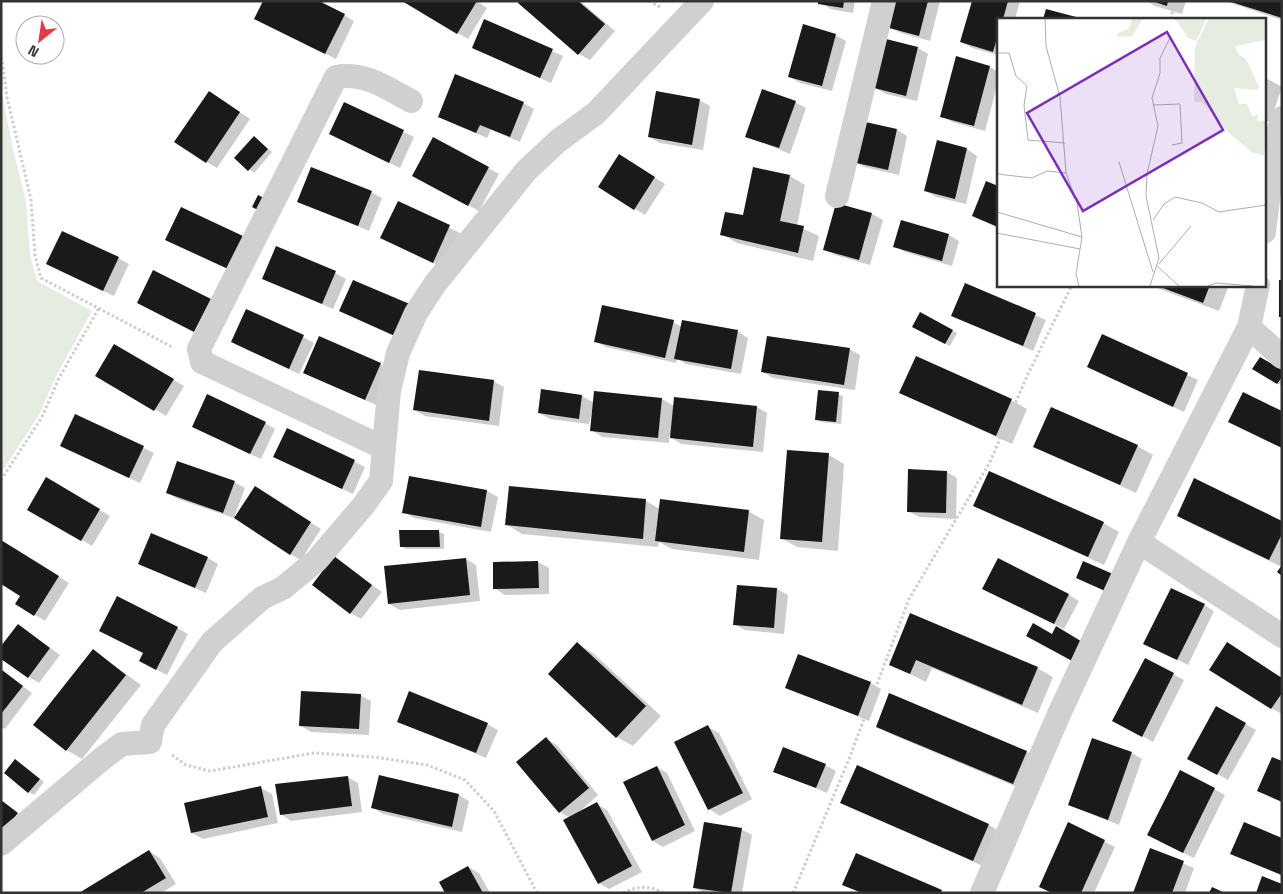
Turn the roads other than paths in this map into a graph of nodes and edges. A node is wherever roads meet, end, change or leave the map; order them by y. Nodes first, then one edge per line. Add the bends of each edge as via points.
1 (702, 1) edge
2 (884, 1) edge
3 (412, 101) dead end
4 (1282, 118) edge
5 (837, 196) dead end
6 (1266, 216) edge
7 (1258, 286) edge
8 (1249, 327) junction
9 (1282, 356) edge
10 (384, 448) junction
11 (1139, 542) junction
12 (1282, 636) edge
13 (1, 844) edge
14 (982, 893) edge

1 - 10 street via 596,113 558,140 526,171 435,284 416,313 398,353 389,391
2 - 5 street
3 - 10 street via 363,76 336,76 199,349 202,362
4 - 6 street via 1274,150
7 - 8 street
8 - 9 street
8 - 11 street
10 - 13 street via 381,481 363,506 317,560 283,588 262,598 212,642 153,725 150,742 122,744
11 - 12 street
11 - 14 street

